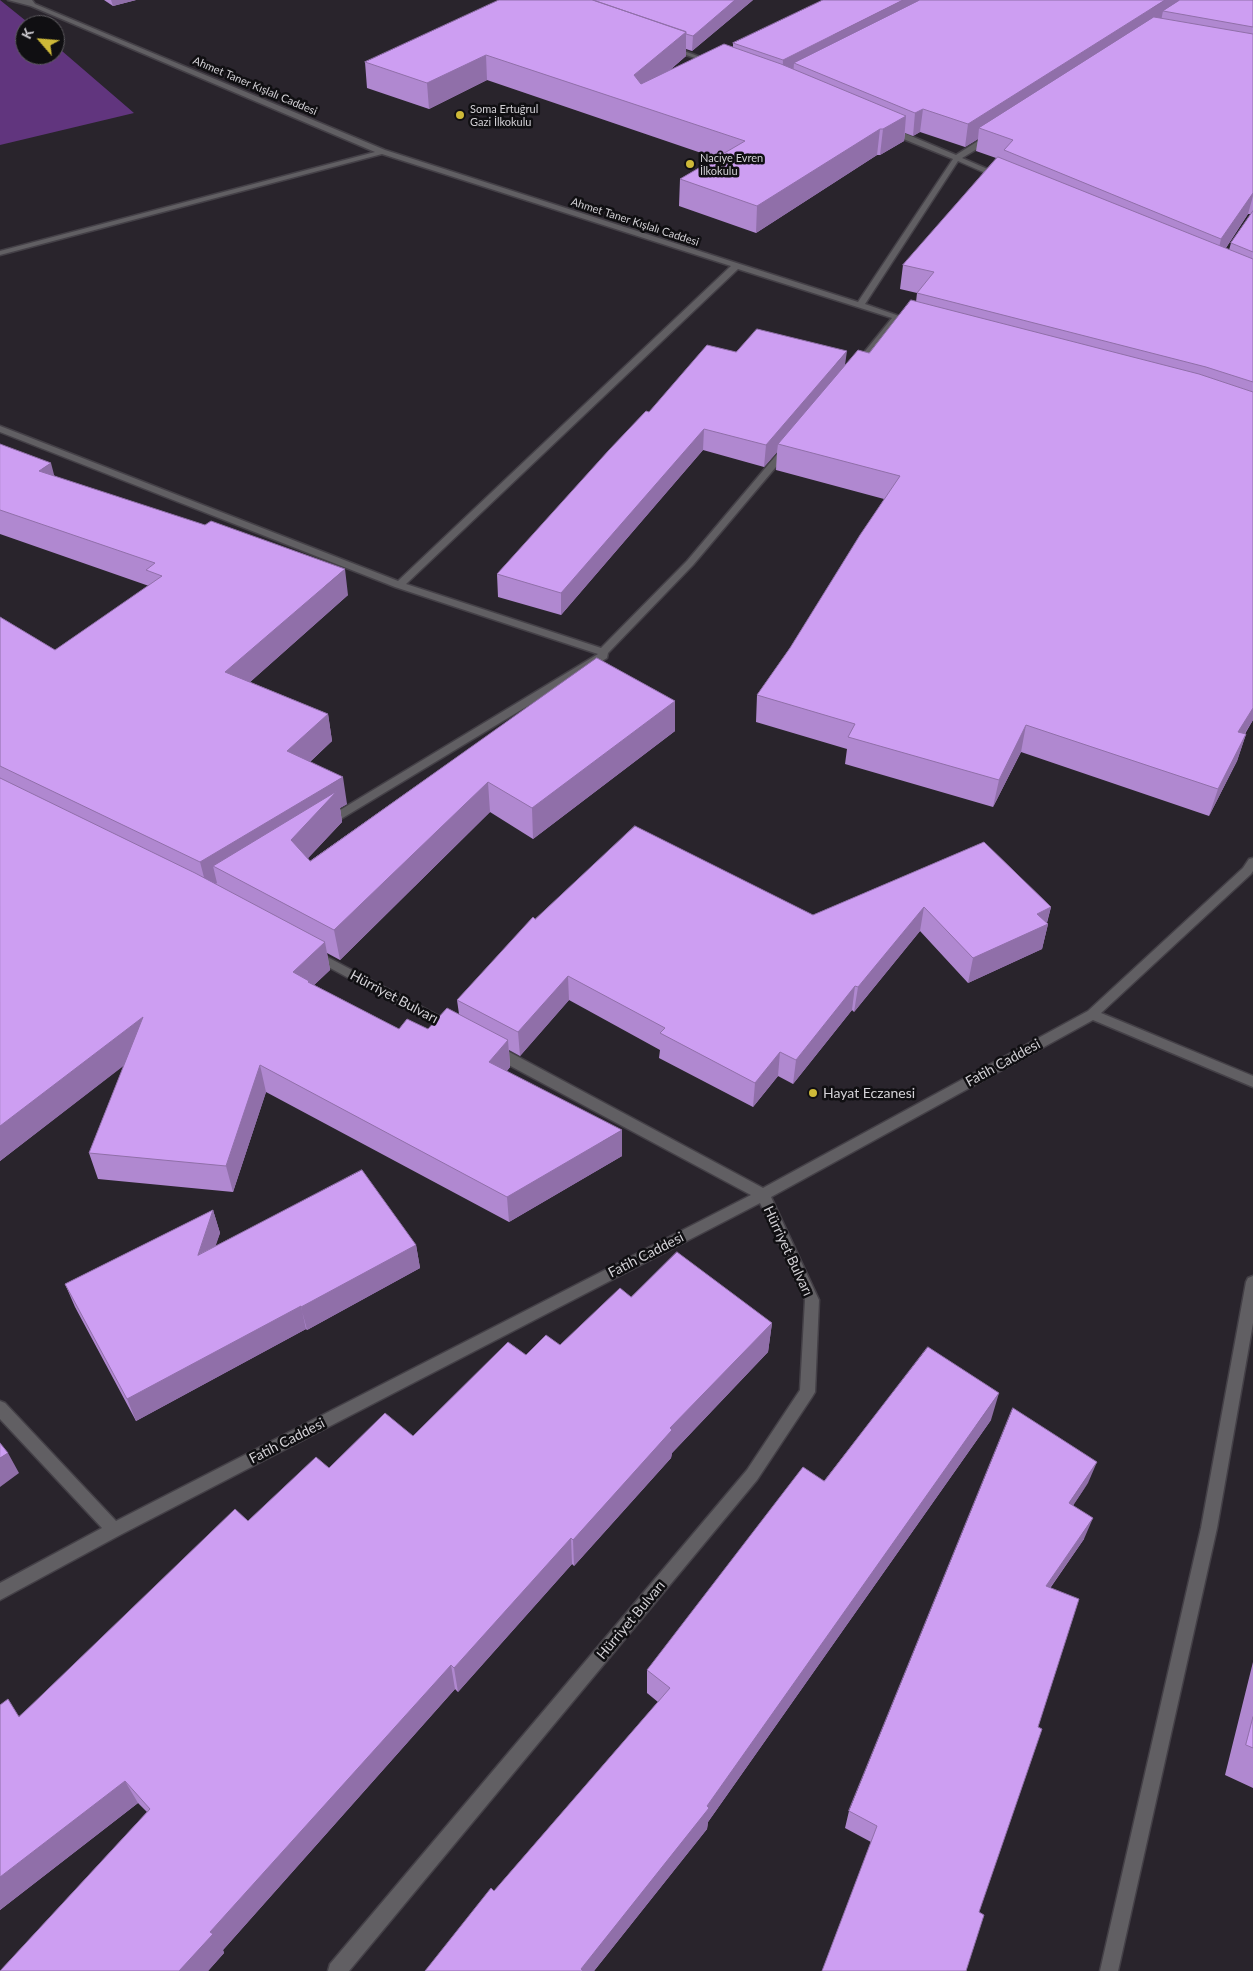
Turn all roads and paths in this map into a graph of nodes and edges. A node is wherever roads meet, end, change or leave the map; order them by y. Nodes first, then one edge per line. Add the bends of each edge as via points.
1 (11, 0) edge
2 (31, 2) edge
3 (661, 44) edge
4 (726, 67) edge
5 (883, 128) edge
6 (998, 131) edge
7 (382, 152) junction
8 (956, 158) junction
9 (1011, 181) edge
10 (0, 253) edge
11 (736, 266) junction
12 (860, 305) junction
13 (896, 318) junction
14 (916, 323) edge
15 (846, 378) edge
16 (0, 429) edge
17 (796, 437) edge
18 (399, 585) junction
19 (603, 652) junction
20 (316, 830) edge
21 (1253, 862) edge
22 (302, 948) edge
23 (1092, 1014) junction
24 (459, 1032) edge
25 (485, 1046) edge
26 (1253, 1082) edge
27 (763, 1195) junction
28 (1253, 1282) edge
29 (0, 1408) edge
30 (114, 1530) junction
31 (0, 1592) edge
32 (338, 1971) edge
33 (1109, 1971) edge

1 - 2 street, Ahmet Taner Kışlalı Caddesi
2 - 7 street, Ahmet Taner Kışlalı Caddesi
3 - 4 street
5 - 8 street
6 - 8 street
7 - 10 street
7 - 11 street, Ahmet Taner Kışlalı Caddesi
8 - 9 street
8 - 12 street
11 - 12 street, Ahmet Taner Kışlalı Caddesi
11 - 18 street
12 - 13 street, Ahmet Taner Kışlalı Caddesi
13 - 14 street, Ahmet Taner Kışlalı Caddesi
13 - 15 street
16 - 18 street
17 - 19 street via 690,563
18 - 19 street
19 - 20 street via 603,656
21 - 23 street, Fatih Caddesi
22 - 24 street, Hürriyet Bulvarı
23 - 26 street
23 - 27 street, Fatih Caddesi
25 - 27 street, Hürriyet Bulvarı
27 - 30 street, Fatih Caddesi
27 - 32 street, Hürriyet Bulvarı via 812,1300 807,1392 752,1475
28 - 33 street via 1209,1528
29 - 30 street
30 - 31 street, Fatih Caddesi

